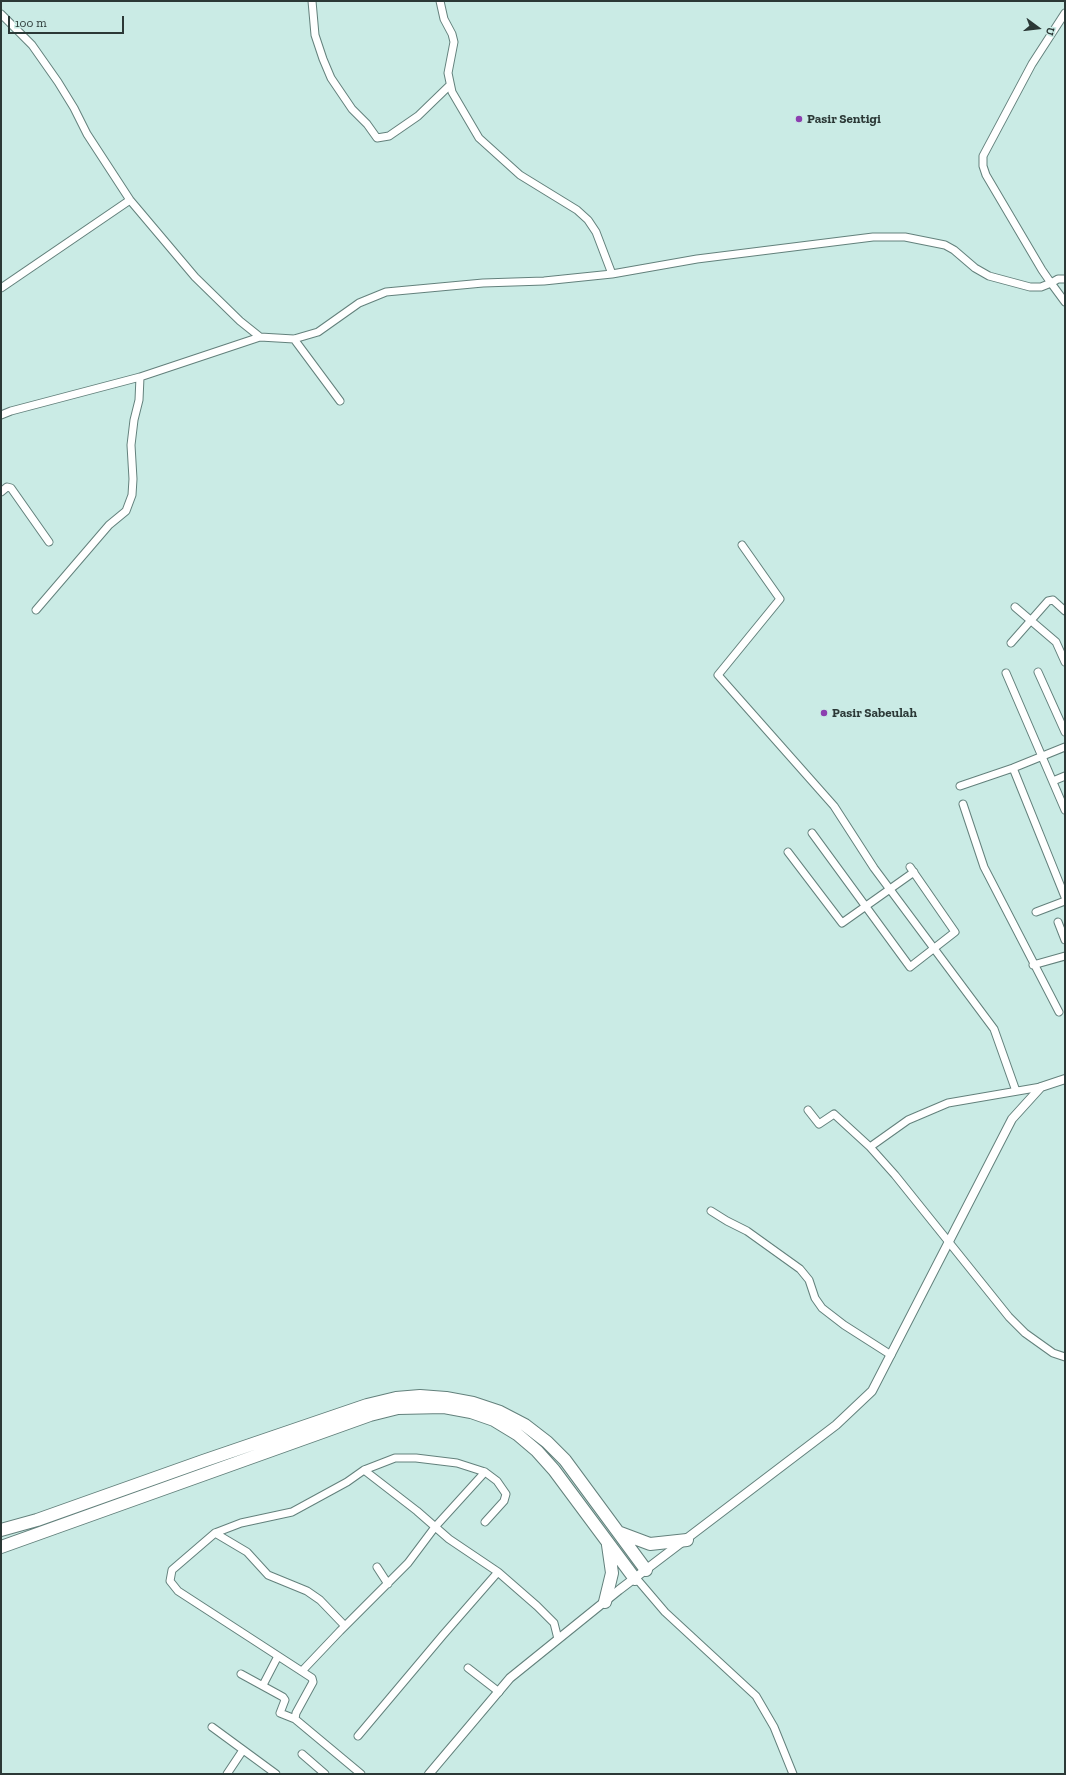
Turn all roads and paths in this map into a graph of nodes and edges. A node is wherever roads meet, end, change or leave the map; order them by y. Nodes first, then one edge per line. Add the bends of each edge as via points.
1 (312, 1) edge
2 (440, 1) edge
3 (1065, 13) edge
4 (1, 14) edge
5 (450, 85) junction
6 (130, 200) junction
7 (612, 274) junction
8 (1065, 279) edge
9 (1051, 283) junction
10 (1, 288) edge
11 (1065, 302) edge
12 (260, 337) junction
13 (294, 339) junction
14 (140, 377) junction
15 (340, 402) dead end
16 (1, 415) edge
17 (1, 492) edge
18 (49, 542) dead end
19 (742, 546) dead end
20 (1015, 607) dead end
21 (36, 610) dead end
22 (1065, 611) edge
23 (1031, 620) junction
24 (1010, 643) dead end
25 (1065, 662) edge
26 (1038, 672) dead end
27 (1006, 673) dead end
28 (1065, 732) edge
29 (1065, 747) edge
30 (1042, 757) junction
31 (1013, 768) junction
32 (1065, 776) edge
33 (1053, 781) junction
34 (960, 786) dead end
35 (963, 804) dead end
36 (1065, 808) edge
37 (812, 833) dead end
38 (788, 852) dead end
39 (890, 889) junction
40 (1065, 897) edge
41 (1065, 901) edge
42 (866, 906) junction
43 (1036, 912) dead end
44 (1058, 922) dead end
45 (1065, 940) edge
46 (934, 949) junction
47 (1065, 956) edge
48 (1033, 965) junction
49 (1059, 1012) dead end
50 (1065, 1079) edge
51 (1041, 1087) junction
52 (1016, 1091) junction
53 (808, 1110) dead end
54 (870, 1147) junction
55 (711, 1211) dead end
56 (949, 1242) junction
57 (891, 1354) junction
58 (1065, 1357) edge
59 (364, 1470) junction
60 (484, 1472) junction
61 (36, 1520) junction
62 (485, 1522) dead end
63 (435, 1527) junction
64 (1, 1530) edge
65 (618, 1532) junction
66 (41, 1533) junction
67 (1, 1534) edge
68 (215, 1534) junction
69 (687, 1540) junction
70 (607, 1542) junction
71 (1, 1547) edge
72 (1, 1550) edge
73 (377, 1566) dead end
74 (646, 1570) junction
75 (498, 1572) junction
76 (635, 1578) junction
77 (388, 1584) junction
78 (605, 1602) junction
79 (345, 1626) junction
80 (558, 1640) junction
81 (278, 1656) junction
82 (468, 1668) dead end
83 (302, 1671) junction
84 (241, 1674) dead end
85 (263, 1685) junction
86 (499, 1692) junction
87 (295, 1719) junction
88 (212, 1727) dead end
89 (358, 1736) dead end
90 (243, 1750) junction
91 (302, 1754) dead end
92 (227, 1774) edge
93 (276, 1774) edge
94 (325, 1774) edge
95 (361, 1774) edge
96 (429, 1774) edge
97 (793, 1774) edge

1 - 5 street via 315,35 331,78 352,109 377,138 389,136 418,116
2 - 5 street via 444,19 454,42 448,66
3 - 9 street via 1032,64 983,156 986,175
4 - 6 street via 32,45 58,82 86,134
5 - 7 street via 479,138 495,154 520,175 577,210 588,220 596,232
6 - 10 street
6 - 12 street via 195,277
7 - 9 street via 751,251 894,236 945,245 975,268 1007,282 1030,287 1041,287
7 - 13 street via 386,292 359,303 318,332
8 - 9 street
9 - 11 street
12 - 13 street
12 - 14 street
13 - 15 street
14 - 16 street via 11,410
14 - 21 street via 139,400 131,445 132,495 126,511 109,525
17 - 18 street via 7,487 10,488
19 - 39 street via 780,599 718,674 834,806
20 - 23 street
22 - 23 street via 1053,600 1048,601
23 - 24 street
23 - 25 street via 1056,642
26 - 28 street
27 - 30 street
29 - 30 street
30 - 31 street
30 - 33 street
31 - 34 street
31 - 40 street
32 - 33 street
33 - 36 street
35 - 48 street via 984,867
37 - 42 street
38 - 42 street via 842,923
39 - 42 street
39 - 46 street
39 - 46 street via 912,870 955,932
41 - 43 street
42 - 46 street via 910,967
44 - 45 street
46 - 52 street via 994,1028
47 - 48 street
48 - 49 street
50 - 51 street
51 - 52 street
51 - 56 street via 1012,1118
52 - 54 street via 948,1103 908,1120
53 - 54 street via 819,1124 834,1114
54 - 56 street
55 - 57 street via 747,1231 800,1269 809,1280 815,1298 822,1308
56 - 57 street
56 - 58 street via 1009,1317 1025,1333 1053,1353
57 - 69 street via 872,1391 836,1425
59 - 60 street via 386,1461 404,1458 457,1463
59 - 63 street
59 - 68 street via 348,1482 292,1512 241,1523
60 - 62 street via 497,1481 506,1494
60 - 63 street
61 - 64 highway
61 - 65 highway via 367,1405 396,1398 420,1396 474,1403 500,1412 525,1425 565,1460
61 - 67 highway
63 - 75 street via 449,1540
63 - 77 street via 408,1564
65 - 69 highway via 650,1544
65 - 74 highway
66 - 70 highway via 370,1415 398,1408 444,1407 494,1420 517,1434 554,1470
66 - 71 highway
66 - 72 highway
68 - 79 street via 247,1552 268,1575 307,1591 320,1600
68 - 81 street via 174,1567 170,1581 178,1591
69 - 74 street
70 - 76 highway
70 - 78 highway via 612,1573
73 - 77 street
74 - 76 street
75 - 80 street via 548,1616 554,1623
75 - 89 street
76 - 78 street
76 - 97 street via 665,1612 756,1696 774,1727
77 - 79 street
78 - 80 street
79 - 83 street
80 - 86 street via 510,1678
81 - 83 street
81 - 85 street
82 - 86 street
83 - 87 street via 313,1681
84 - 85 street
85 - 87 street via 284,1698 280,1713
86 - 96 street
87 - 95 street
88 - 90 street
90 - 92 street
90 - 93 street
91 - 94 street

